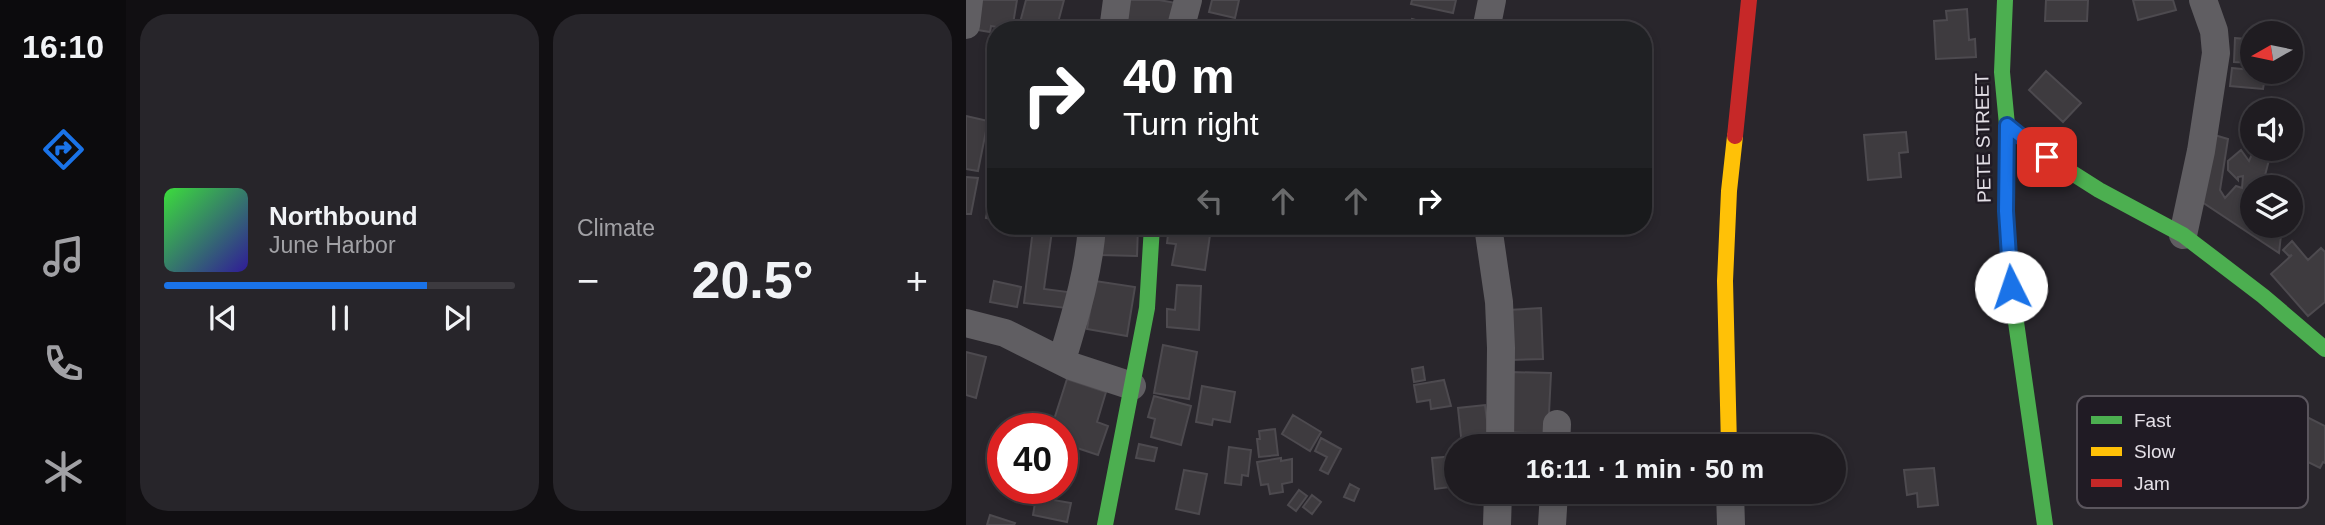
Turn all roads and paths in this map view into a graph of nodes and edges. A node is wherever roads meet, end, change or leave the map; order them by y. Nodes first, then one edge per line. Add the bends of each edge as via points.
1 (970, 0) edge
2 (1117, 0) edge
3 (1188, 0) edge
4 (1492, 0) edge
5 (1749, 0) edge
6 (2005, 0) edge
7 (2203, 0) edge
8 (1114, 21) edge
9 (1182, 21) edge
10 (1488, 21) edge
11 (966, 25) edge
12 (2007, 125) junction
13 (1092, 235) edge
14 (1151, 235) edge
15 (1489, 235) edge
16 (2183, 235) junction
17 (966, 323) edge
18 (2325, 349) edge
19 (1062, 360) junction
20 (1132, 386) junction
21 (1500, 434) edge
22 (1729, 434) edge
23 (1498, 504) edge
24 (1553, 504) edge
25 (1730, 504) edge
26 (1105, 525) edge
27 (1497, 525) edge
28 (1552, 525) edge
29 (1731, 525) edge
30 (2045, 525) edge

1 - 11 street
2 - 8 street
3 - 9 street
4 - 10 street
5 - 22 street via 1729,191 1725,281
6 - 12 street, PETE STREET via 2002,72
7 - 16 street via 2216,53
12 - 16 street via 2099,190
12 - 30 street, PETE STREET via 2011,287
13 - 19 street via 1082,291
14 - 20 street via 1147,308
15 - 21 street via 1499,302
16 - 18 street
17 - 19 street via 1005,333
19 - 20 street
20 - 26 street
23 - 27 street
24 - 28 street
25 - 29 street

